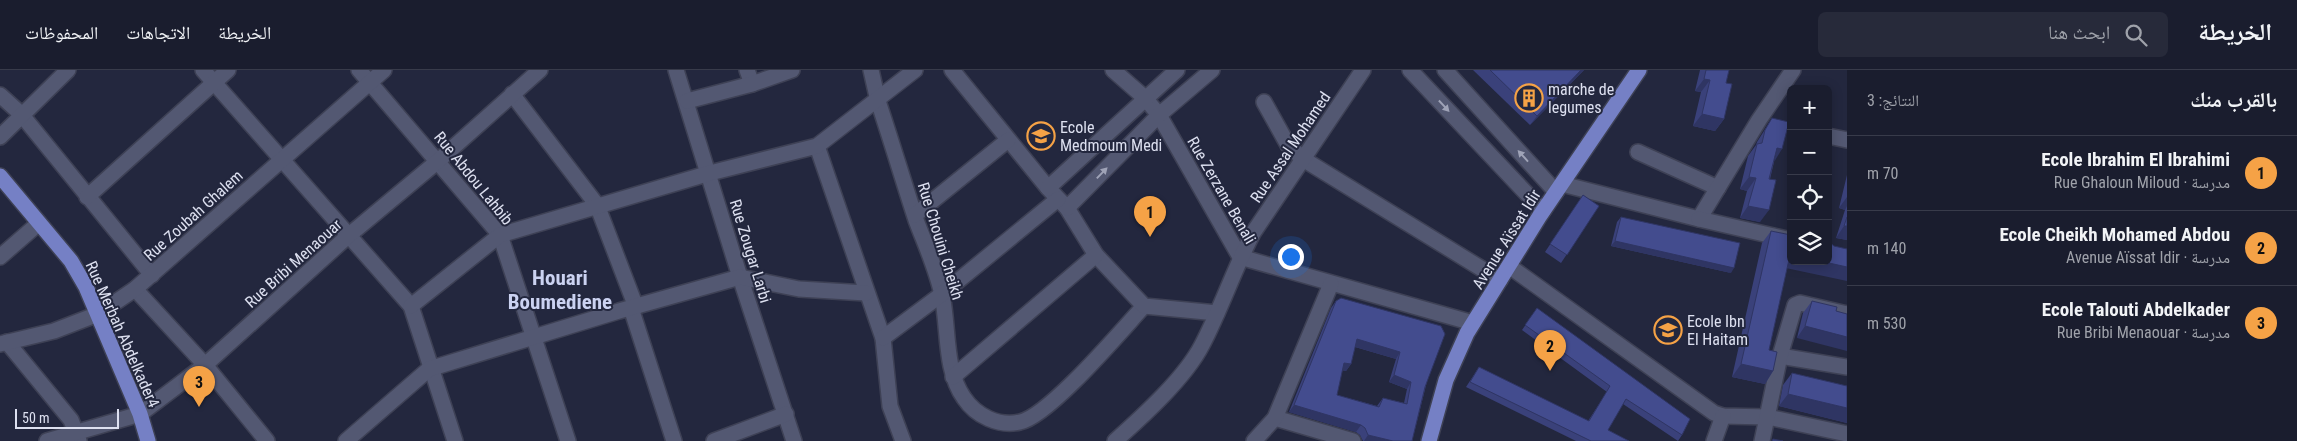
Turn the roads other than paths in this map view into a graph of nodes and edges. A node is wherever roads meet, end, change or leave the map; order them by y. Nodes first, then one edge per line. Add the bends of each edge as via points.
1 (68, 70) edge
2 (203, 70) edge
3 (228, 70) edge
4 (359, 70) edge
5 (384, 70) edge
6 (540, 70) edge
7 (676, 70) edge
8 (792, 70) edge
9 (871, 70) edge
10 (915, 70) edge
11 (952, 70) edge
12 (1113, 70) edge
13 (1177, 70) edge
14 (1212, 70) edge
15 (1363, 70) edge
16 (1410, 70) edge
17 (1445, 70) edge
18 (1639, 70) edge
19 (1793, 70) edge
20 (749, 77) edge
21 (371, 82) junction
22 (214, 83) junction
23 (0, 94) edge
24 (512, 94) junction
25 (1144, 98) junction
26 (687, 101) junction
27 (878, 101) junction
28 (1264, 102) dead end
29 (21, 114) junction
30 (1159, 115) junction
31 (1759, 120) junction
32 (1775, 123) edge
33 (0, 137) edge
34 (1832, 137) edge
35 (1008, 140) junction
36 (1847, 140) edge
37 (817, 146) junction
38 (1638, 152) dead end
39 (282, 159) junction
40 (1303, 159) junction
41 (438, 161) junction
42 (710, 173) junction
43 (0, 176) edge
44 (1559, 188) junction
45 (1718, 188) junction
46 (87, 197) junction
47 (1058, 199) junction
48 (597, 206) junction
49 (1543, 211) junction
50 (915, 216) junction
51 (1698, 219) junction
52 (38, 223) junction
53 (500, 234) junction
54 (348, 236) junction
55 (1787, 239) edge
56 (1096, 255) junction
57 (0, 257) edge
58 (1240, 257) junction
59 (1509, 266) junction
60 (152, 275) junction
61 (740, 277) junction
62 (1500, 280) junction
63 (1331, 284) junction
64 (135, 290) junction
65 (866, 293) junction
66 (942, 294) junction
67 (410, 306) junction
68 (1144, 306) junction
69 (633, 307) junction
70 (1218, 312) junction
71 (98, 314) junction
72 (1847, 314) edge
73 (1473, 323) junction
74 (533, 337) junction
75 (883, 338) junction
76 (4, 343) edge
77 (1780, 356) junction
78 (205, 365) junction
79 (1847, 367) edge
80 (430, 368) junction
81 (953, 377) junction
82 (140, 414) junction
83 (786, 414) junction
84 (1723, 416) junction
85 (1768, 417) junction
86 (1275, 418) junction
87 (1847, 434) edge
88 (78, 436) edge
89 (47, 441) edge
90 (148, 441) edge
91 (267, 441) edge
92 (346, 441) edge
93 (455, 441) edge
94 (568, 441) edge
95 (674, 441) edge
96 (714, 441) edge
97 (794, 441) edge
98 (903, 441) edge
99 (1115, 441) edge
100 (1254, 441) edge
101 (1353, 441) edge
102 (1429, 441) edge
103 (1714, 441) edge
104 (1762, 441) edge

1 - 29 street
2 - 22 street
3 - 22 street
4 - 21 street, Rue Abdou Lahbib
5 - 21 street, Rue Zoubah Ghalem
6 - 24 street, Rue Bribi Menaouar
7 - 26 street, Rue Zougar Larbi
8 - 20 street
9 - 27 street, Rue Chouini Cheikh
10 - 27 street
11 - 35 street
12 - 25 street, Rue Zerzane Benali
13 - 25 street
14 - 30 street
15 - 40 street, Rue Assal Mohamed
16 -> 49 street
44 -> 17 street
18 - 44 main road, Avenue Aïssat Idir
19 - 31 street
20 - 26 street
21 - 39 street, Rue Zoubah Ghalem
21 - 41 street, Rue Abdou Lahbib
22 - 39 street
22 - 46 street
23 - 29 street
24 - 41 street, Rue Bribi Menaouar
24 - 48 street
25 - 30 street, Rue Zerzane Benali
25 - 47 street
26 - 42 street, Rue Zougar Larbi
27 - 37 street
27 - 50 street, Rue Chouini Cheikh
28 - 40 street via 1288,145
29 - 33 street
29 - 46 street
47 -> 30 street
30 - 58 street, Rue Zerzane Benali
31 - 32 street
31 - 45 street
34 - 36 street
35 - 47 street
35 - 50 street
37 - 42 street
37 - 65 street
38 - 45 street
39 - 54 street
39 - 60 street, Rue Zoubah Ghalem
40 - 58 street, Rue Assal Mohamed
40 - 62 street
41 - 53 street, Rue Abdou Lahbib
41 - 54 street, Rue Bribi Menaouar
42 - 48 street
42 - 61 street, Rue Zougar Larbi
43 - 52 main road, Rue Merbah Abdelkader4
44 - 49 main road, Avenue Aïssat Idir
44 - 51 street
45 - 51 street
46 - 60 street
47 - 56 street
47 - 66 street
48 - 53 street
48 - 69 street
49 - 59 main road, Avenue Aïssat Idir
50 - 66 street, Rue Chouini Cheikh
51 - 55 street
52 - 57 street
52 - 71 main road, Rue Merbah Abdelkader4 via 71,261
53 - 67 street
53 - 74 street, Rue Abdou Lahbib
54 - 67 street
54 - 78 street, Rue Bribi Menaouar
56 - 68 street
56 - 81 street
58 - 63 street, Rue Zerzane Benali
58 - 70 street, Rue Assal Mohamed
59 - 62 main road, Avenue Aïssat Idir
59 - 84 street via 1702,406
60 - 64 street, Rue Zoubah Ghalem
61 - 65 street via 799,289
61 - 69 street
61 - 83 street, Rue Zougar Larbi
62 - 73 main road, Avenue Aïssat Idir
63 - 73 street, Rue Zerzane Benali
63 - 86 street
64 - 71 street, Rue Zoubah Ghalem
64 - 78 street
65 - 75 street
66 - 75 street
66 - 81 street, Rue Chouini Cheikh
67 - 80 street
68 - 70 street
68 - 81 street, Rue Chouini Cheikh via 1034,418 1006,424 989,419 964,398
69 - 74 street
69 - 95 street
70 - 99 street, Rue Assal Mohamed via 1189,364
71 - 76 street, Rue Zoubah Ghalem via 54,331
71 - 82 main road, Rue Merbah Abdelkader4
72 - 77 street via 1797,304
73 - 102 main road, Avenue Aïssat Idir via 1446,380
74 - 80 street
74 - 94 street, Rue Abdou Lahbib
75 - 98 street via 890,406
76 - 88 street via 52,396 71,420
77 - 79 street
77 - 85 street
78 - 82 street, Rue Bribi Menaouar
78 - 91 street
80 - 92 street
80 - 93 street
82 - 88 street, Rue Bribi Menaouar
82 - 90 main road, Rue Merbah Abdelkader4
83 - 96 street
83 - 97 street, Rue Zougar Larbi
84 - 85 street
84 - 103 street
85 - 87 street
85 - 104 street
86 - 100 street
86 - 101 street
88 - 89 street, Rue Bribi Menaouar

